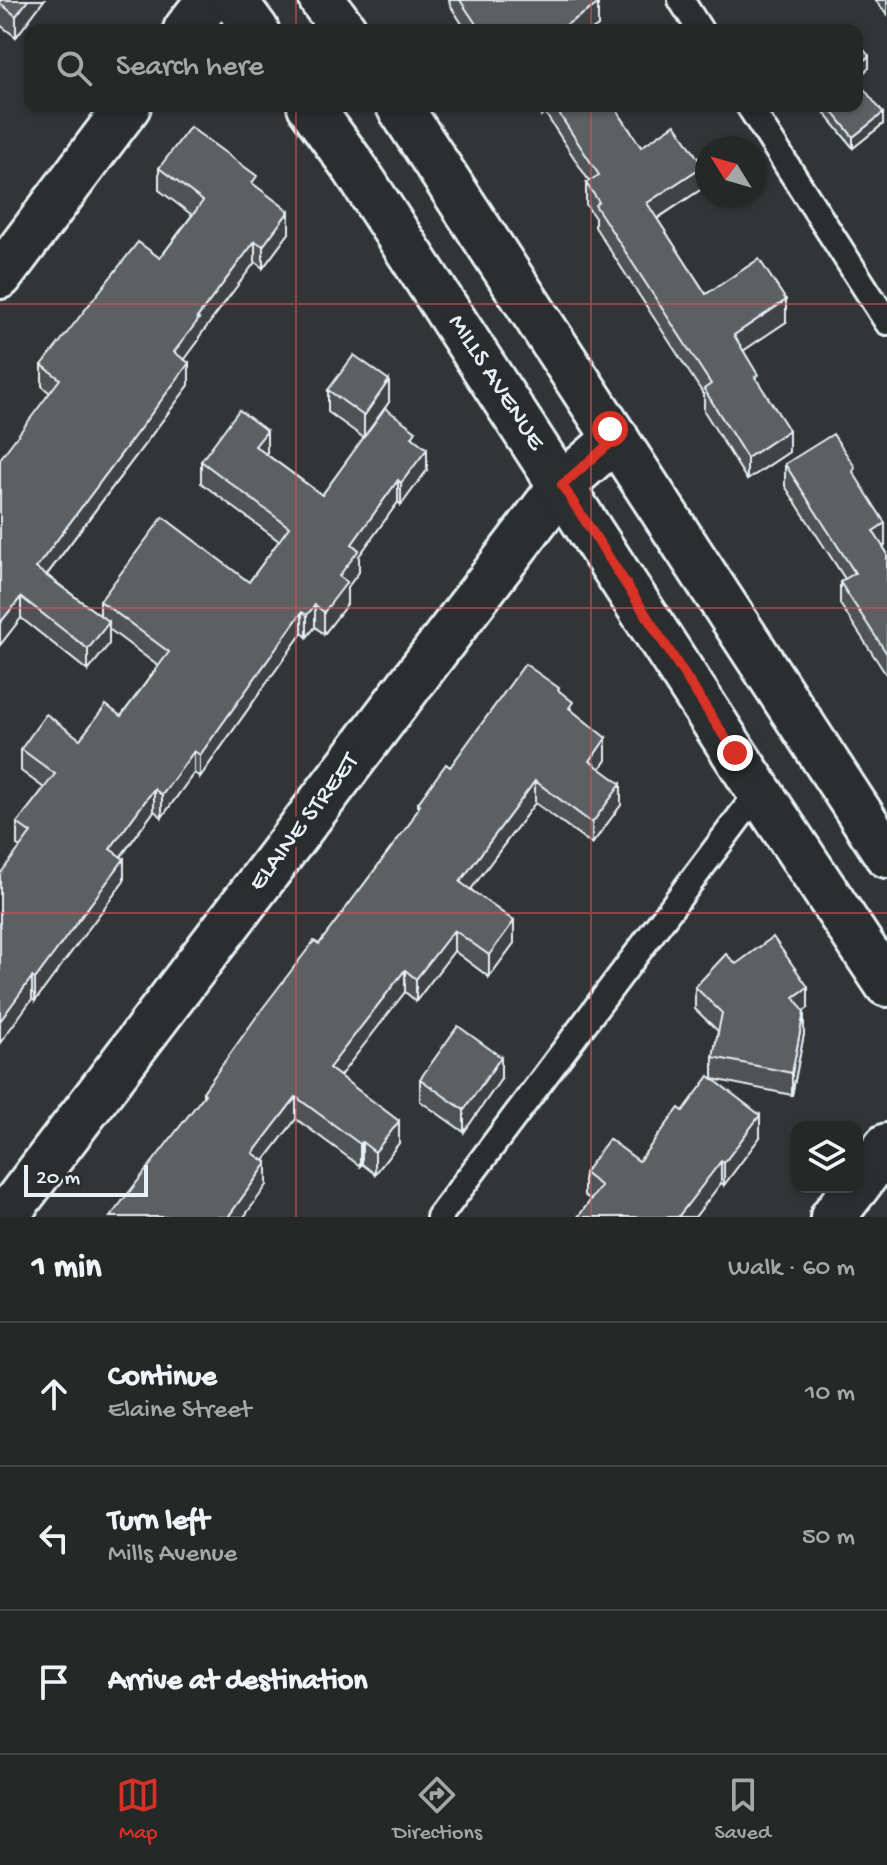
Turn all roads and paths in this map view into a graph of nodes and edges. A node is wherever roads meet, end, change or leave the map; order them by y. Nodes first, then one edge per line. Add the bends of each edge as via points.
1 (209, 0) edge
2 (234, 0) edge
3 (322, 0) edge
4 (681, 0) edge
5 (191, 24) edge
6 (252, 24) edge
7 (340, 24) edge
8 (696, 24) edge
9 (123, 112) edge
10 (314, 112) edge
11 (403, 112) edge
12 (753, 112) edge
13 (0, 276) edge
14 (887, 322) edge
15 (616, 438) junction
16 (562, 485) junction
17 (759, 791) junction
18 (887, 855) edge
19 (882, 962) edge
20 (887, 1146) edge
21 (863, 1177) edge
22 (851, 1193) edge
23 (5, 1217) edge
24 (439, 1217) edge
25 (833, 1217) edge

1 - 5 main road
2 - 6 main road
3 - 7 main road
4 - 8 lane
9 - 13 main road
10 - 16 main road, MILLS AVENUE
11 - 15 main road
12 - 14 lane
15 - 16 main road, ELAINE STREET
15 - 18 main road
16 - 17 main road, MILLS AVENUE
16 - 23 main road, ELAINE STREET
17 - 19 main road, MILLS AVENUE
17 - 24 lane
20 - 21 main road
22 - 25 main road

